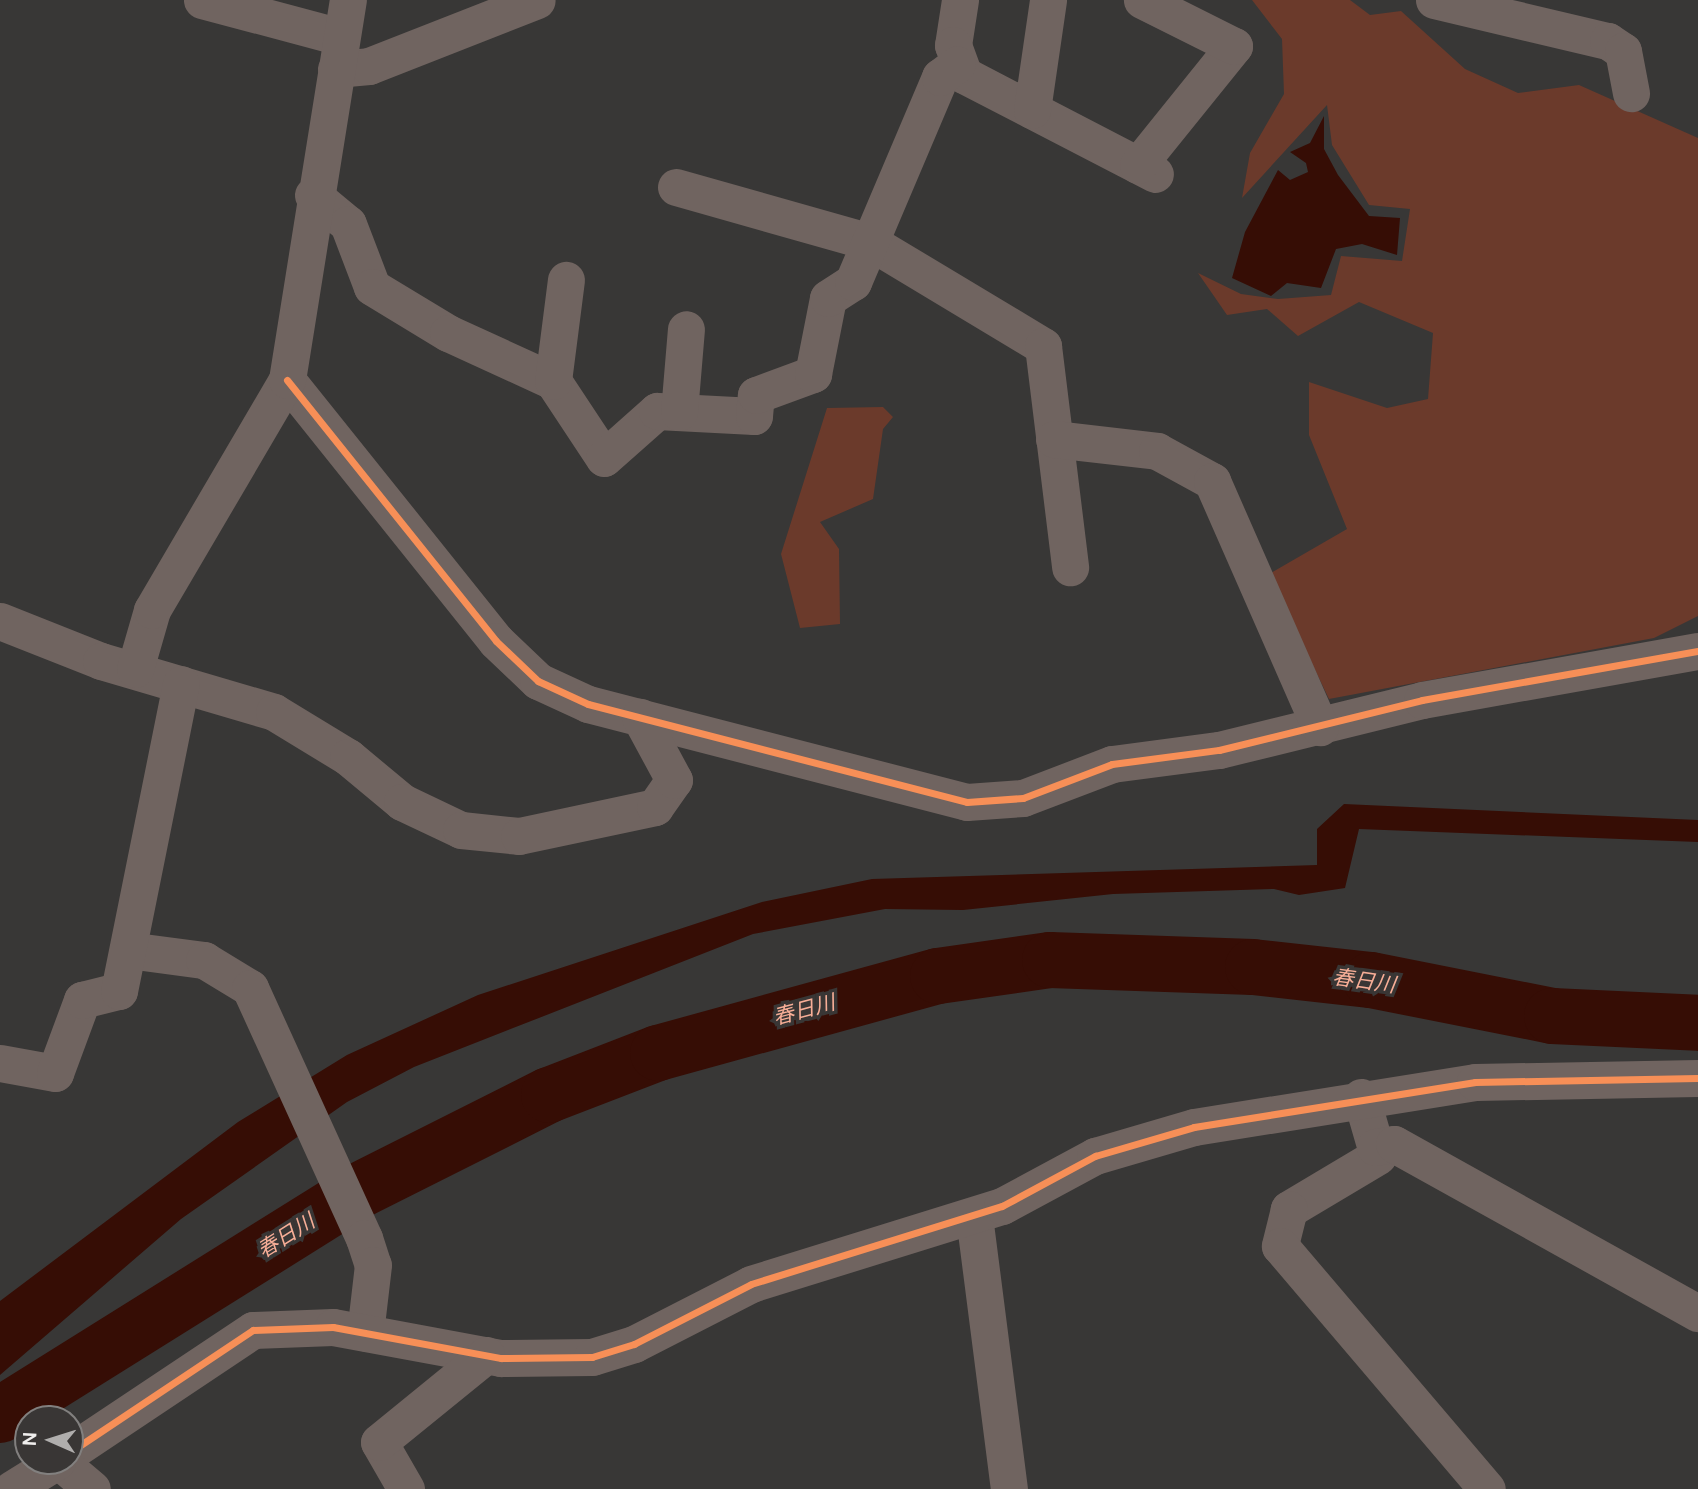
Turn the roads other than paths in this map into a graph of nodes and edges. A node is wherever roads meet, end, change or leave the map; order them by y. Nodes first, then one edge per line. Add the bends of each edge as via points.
1 (202, 0) edge
2 (348, 0) edge
3 (537, 0) edge
4 (960, 0) edge
5 (1048, 0) edge
6 (1142, 0) edge
7 (1434, 0) edge
8 (338, 53) junction
9 (957, 64) junction
10 (1631, 93) dead end
11 (1031, 110) junction
12 (676, 187) dead end
13 (313, 195) junction
14 (870, 242) junction
15 (566, 281) dead end
16 (686, 329) dead end
17 (287, 380) junction
18 (553, 381) junction
19 (679, 412) junction
20 (1054, 439) junction
21 (1070, 567) dead end
22 (0, 621) edge
23 (1698, 651) edge
24 (135, 669) junction
25 (181, 684) junction
26 (640, 717) junction
27 (1320, 727) junction
28 (128, 950) junction
29 (0, 1063) edge
30 (1698, 1078) edge
31 (1361, 1097) junction
32 (1375, 1147) junction
33 (974, 1216) junction
34 (1698, 1313) edge
35 (365, 1333) junction
36 (486, 1355) junction
37 (84, 1443) edge
38 (35, 1475) edge
39 (75, 1475) edge
40 (12, 1489) edge
41 (92, 1489) edge
42 (407, 1489) edge
43 (1009, 1489) edge
44 (1487, 1489) edge

1 - 8 street
2 - 8 street
3 - 8 street via 369,66
4 - 9 street via 953,45
5 - 11 street
6 - 11 street via 1234,46 1146,169
7 - 10 street via 1608,41 1623,51
8 - 13 street
9 - 11 street via 964,75
9 - 14 street via 940,77
12 - 14 street
13 - 17 street
13 - 18 street via 348,224 372,287 448,333
14 - 19 street via 853,282 828,298 813,374 756,395 754,416
14 - 20 street via 1043,346
15 - 18 street
16 - 19 street
17 - 24 street via 152,610
17 - 26 street via 496,641 538,681 588,704
18 - 19 street via 604,458 657,411
20 - 21 street
20 - 27 street via 1157,451 1212,481
22 - 24 street
23 - 27 street via 1422,699
24 - 25 street
25 - 26 street via 274,712 348,757 402,802 461,830 519,836 655,807 674,780
25 - 28 street
26 - 27 street via 967,802 1023,798 1112,764
28 - 29 street via 119,991 82,1000 55,1073
28 - 35 street via 204,960 250,988 373,1265
30 - 31 street via 1475,1082
31 - 32 street
31 - 33 street via 1129,1144
32 - 34 street via 1394,1144
32 - 44 street via 1378,1156 1289,1209 1280,1246
33 - 36 street via 751,1284 634,1344 592,1357
33 - 43 street
35 - 36 street
35 - 37 street via 294,1325 253,1330
36 - 42 street via 379,1442
38 - 40 street
39 - 41 street

